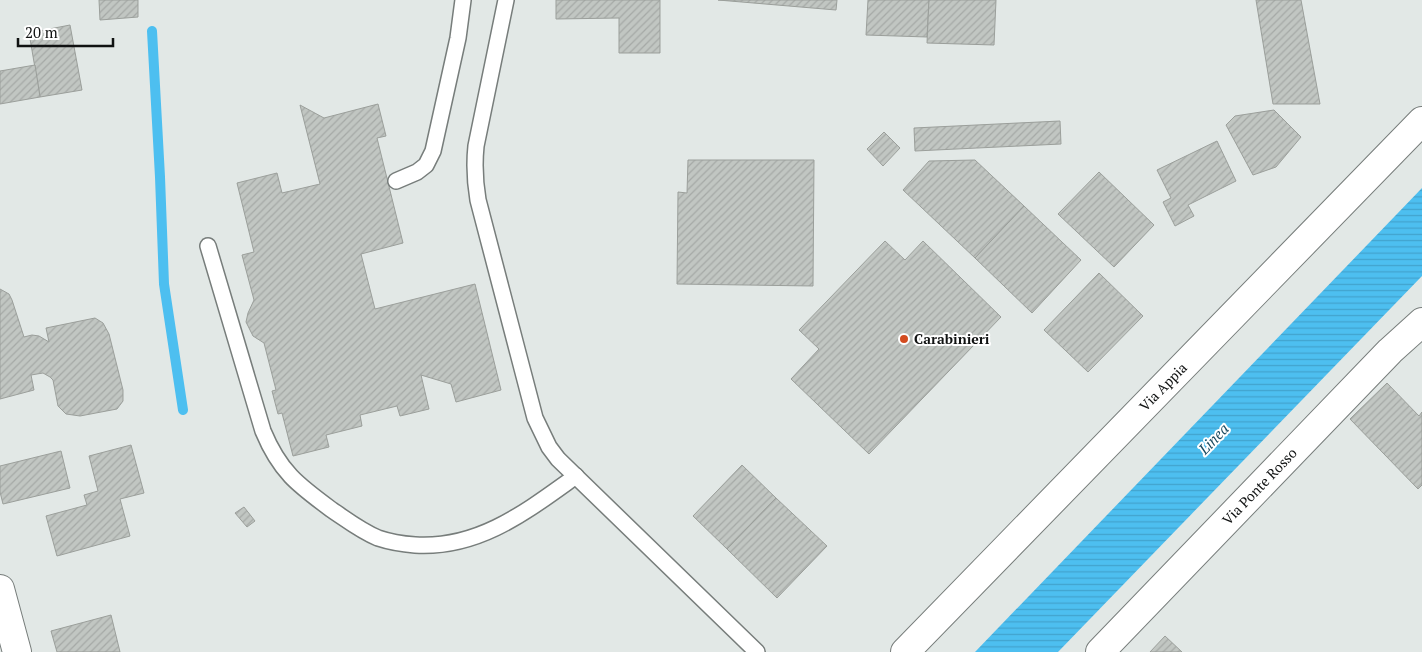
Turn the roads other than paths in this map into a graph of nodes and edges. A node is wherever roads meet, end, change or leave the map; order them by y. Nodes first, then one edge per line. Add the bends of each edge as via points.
1 (463, 0) edge
2 (506, 0) edge
3 (1422, 121) edge
4 (396, 181) dead end
5 (208, 246) dead end
6 (1422, 322) edge
7 (576, 476) junction
8 (0, 589) edge
9 (17, 652) edge
10 (757, 652) edge
11 (905, 652) edge
12 (1100, 652) edge

1 - 4 lane via 458,38 433,151 426,165
2 - 7 lane via 476,146 475,182 535,418 549,447
3 - 11 main road, Via Appia
5 - 7 lane via 270,448 289,476 358,528 400,544 426,546 463,541 514,519
6 - 12 main road, Via Ponte Rosso via 1383,358
7 - 10 lane
8 - 9 main road

